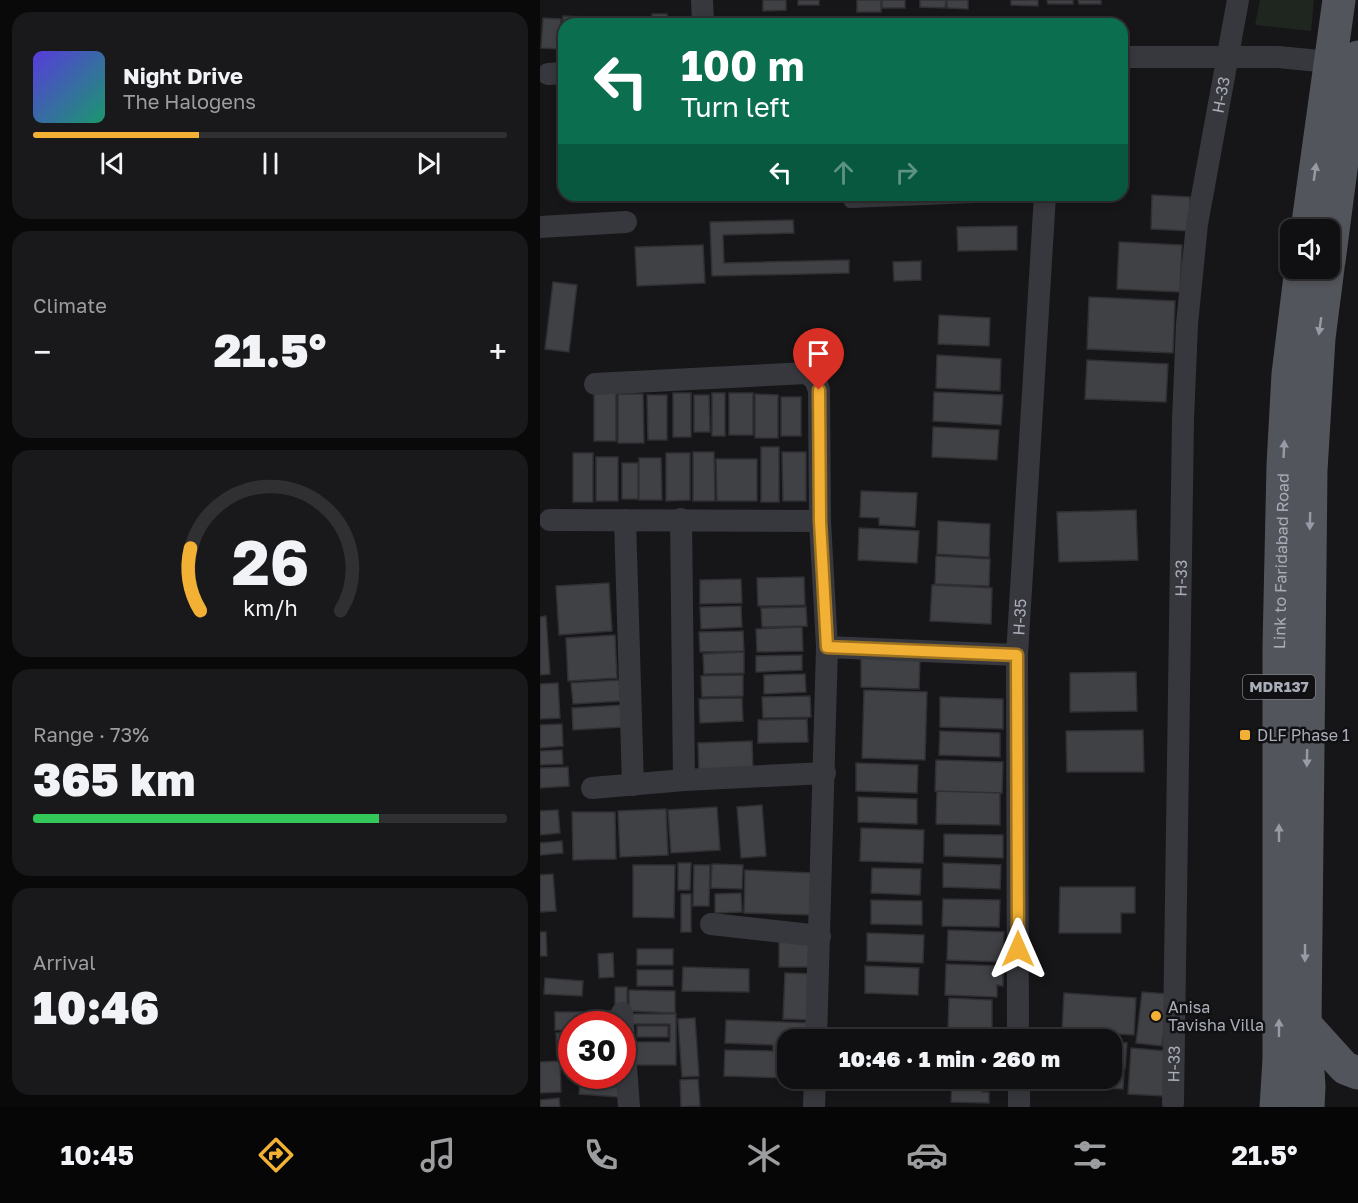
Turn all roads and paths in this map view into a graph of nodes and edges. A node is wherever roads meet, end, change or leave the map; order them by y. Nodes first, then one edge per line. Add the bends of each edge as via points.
1 (702, 0) edge
2 (1238, 0) edge
3 (1339, 0) edge
4 (703, 18) edge
5 (1128, 57) edge
6 (1228, 58) junction
7 (1344, 59) edge
8 (875, 201) edge
9 (1045, 201) edge
10 (850, 202) dead end
11 (1309, 219) edge
12 (1335, 219) edge
13 (626, 222) dead end
14 (540, 227) edge
15 (1301, 279) edge
16 (1327, 279) edge
17 (595, 384) dead end
18 (681, 519) junction
19 (550, 520) dead end
20 (625, 520) junction
21 (820, 521) junction
22 (827, 647) junction
23 (1017, 655) junction
24 (825, 773) junction
25 (684, 780) junction
26 (633, 785) junction
27 (592, 788) dead end
28 (711, 924) dead end
29 (820, 936) junction
30 (1305, 1024) junction
31 (816, 1029) edge
32 (1018, 1029) edge
33 (1279, 1059) junction
34 (1358, 1073) edge
35 (628, 1089) edge
36 (815, 1089) edge
37 (1018, 1089) edge
38 (1173, 1103) dead end
39 (629, 1107) edge
40 (814, 1107) edge
41 (1019, 1107) edge
42 (1260, 1107) edge
43 (1276, 1107) edge
44 (1308, 1107) edge

1 - 4 street
2 - 6 street
3 - 7 main road
5 - 6 street, H-33
6 - 7 street, H-33
6 - 38 street, H-33 via 1197,224 1187,324
11 -> 7 main road
7 - 12 main road via 1348,116
8 - 10 lane
9 - 23 street, H-35
13 - 14 street
33 -> 15 main road, Link to Faridabad Road / MDR137 via 1283,465 1288,374
16 -> 30 main road, Link to Faridabad Road / MDR137 via 1311,470
17 - 21 street via 807,373 819,390
18 - 20 street
18 - 21 street
18 - 25 street
19 - 20 street
20 - 26 street
21 - 22 street
22 - 23 street
22 - 24 street
23 - 32 street, H-35
24 - 25 street
24 - 29 street
25 - 26 street
26 - 27 street
28 - 29 street
29 - 31 street
30 - 34 main road via 1345,1068
30 - 44 main road, Link to Faridabad Road / MDR137
33 - 42 main road
33 - 43 main road, Link to Faridabad Road / MDR137
35 - 39 street
36 - 40 street
37 - 41 street

